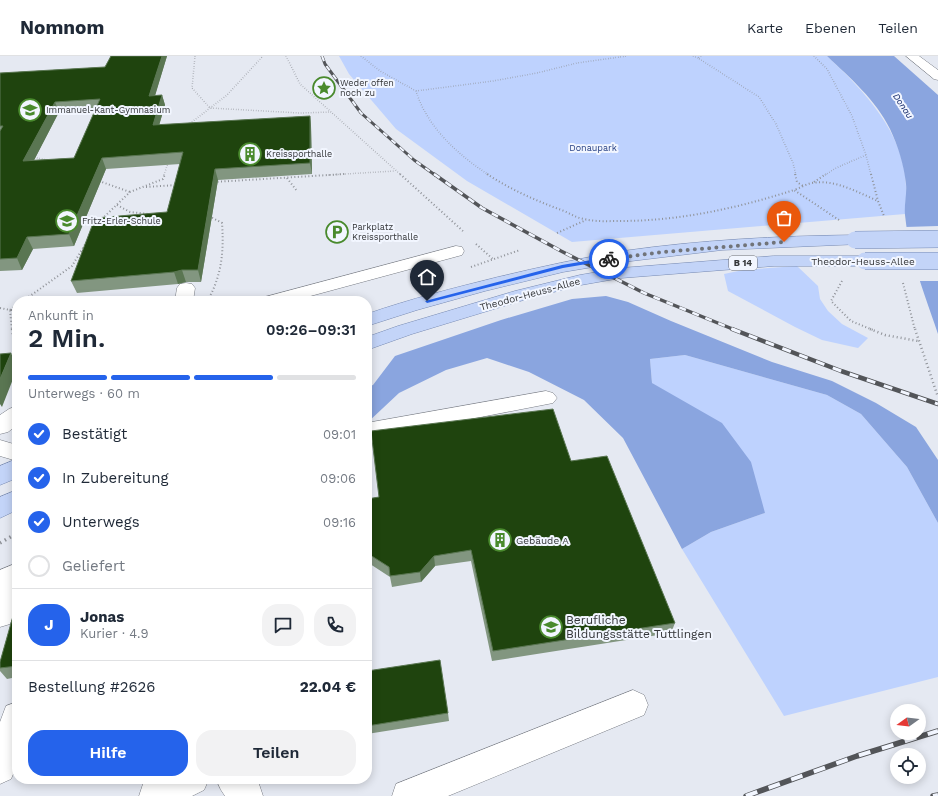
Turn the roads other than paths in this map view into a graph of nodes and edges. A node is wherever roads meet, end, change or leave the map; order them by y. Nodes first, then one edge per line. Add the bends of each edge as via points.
1 (912, 56) edge
2 (938, 76) edge
3 (938, 238) edge
4 (456, 251) dead end
5 (938, 261) edge
6 (290, 296) edge
7 (372, 319) edge
8 (372, 342) edge
9 (546, 398) dead end
10 (12, 418) edge
11 (0, 426) edge
12 (372, 430) edge
13 (0, 448) edge
14 (12, 452) edge
15 (12, 470) edge
16 (0, 476) edge
17 (12, 502) edge
18 (0, 508) edge
19 (12, 576) edge
20 (0, 615) edge
21 (633, 706) dead end
22 (11, 717) edge
23 (0, 768) edge
24 (182, 784) edge
25 (236, 784) edge
26 (155, 796) edge
27 (247, 796) edge
28 (408, 796) edge

1 - 2 lane
3 - 7 main road, Theodor-Heuss-Allee / B 14, bridge via 770,242 591,261 463,292
4 - 6 lane
5 - 8 main road, Theodor-Heuss-Allee / B 14, bridge via 774,261 621,273 521,295
9 - 12 lane
10 - 11 lane
13 - 14 lane
15 - 16 main road
17 - 18 main road
19 - 20 lane via 7,579
21 - 28 lane
22 - 23 lane
24 - 26 lane
25 - 27 lane

